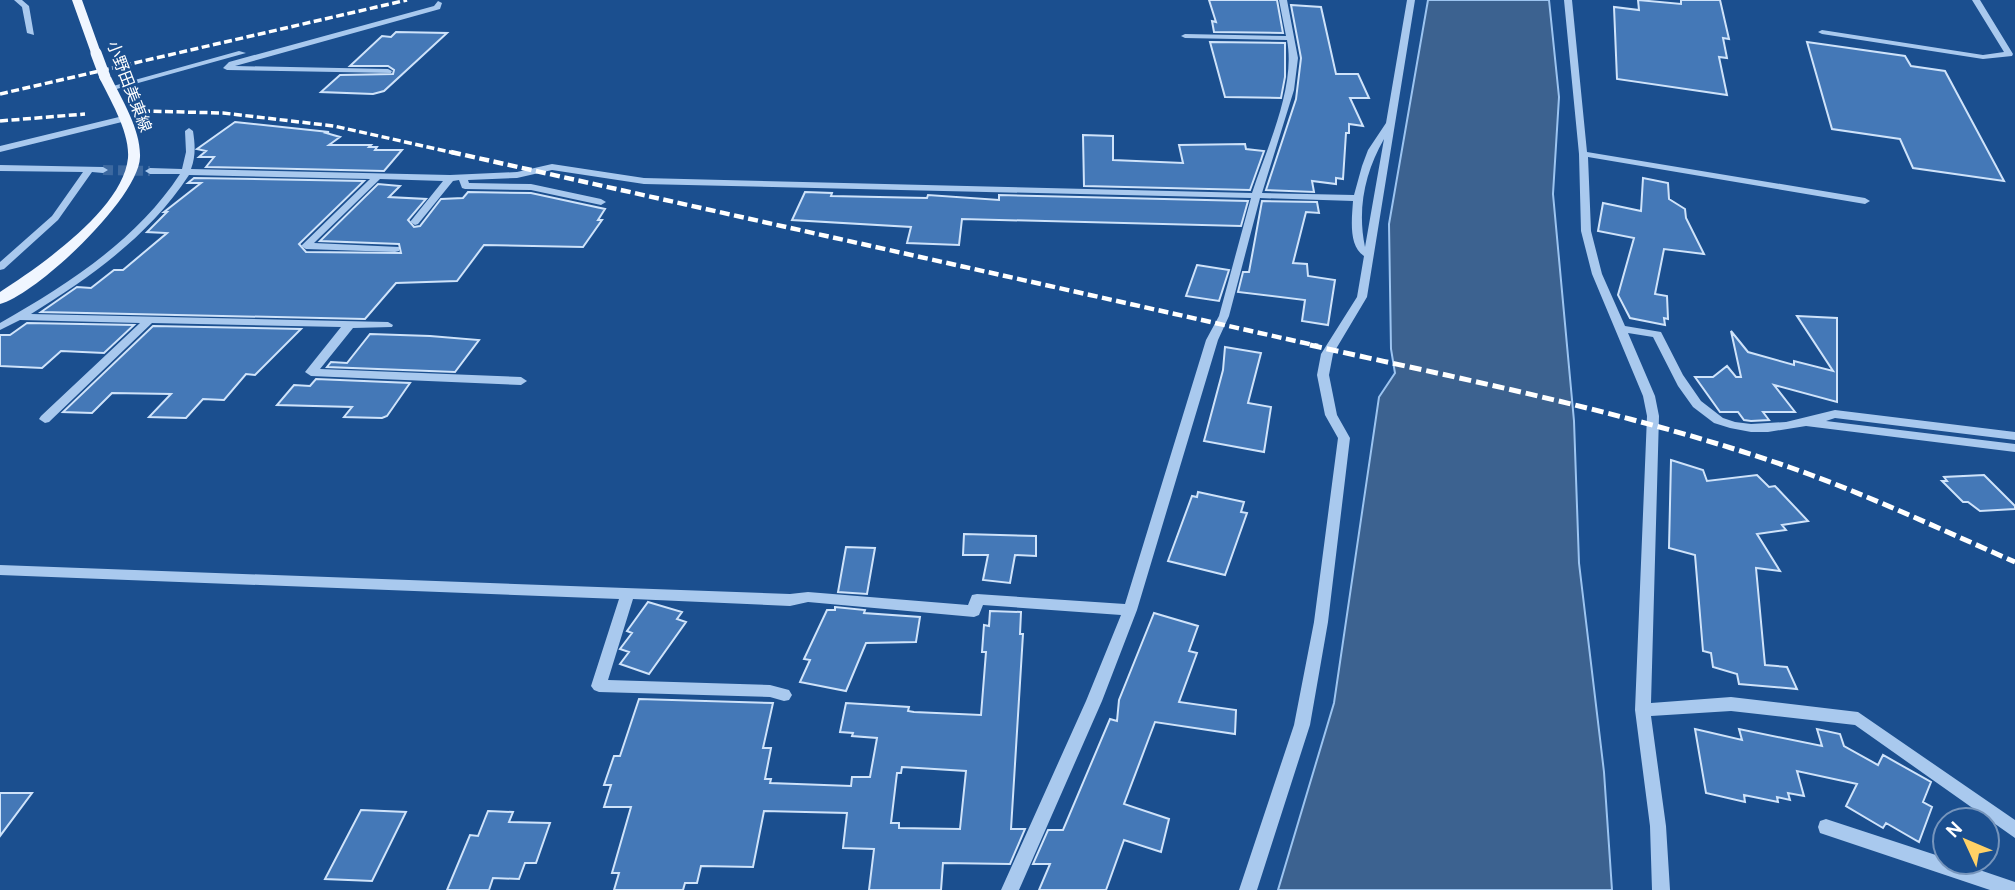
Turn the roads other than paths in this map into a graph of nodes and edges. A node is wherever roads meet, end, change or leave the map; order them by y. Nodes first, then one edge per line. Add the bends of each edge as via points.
1 (18, 0) edge
2 (77, 0) edge
3 (449, 0) edge
4 (1283, 0) edge
5 (1411, 0) edge
6 (1568, 0) edge
7 (1976, 0) edge
8 (438, 3) junction
9 (1822, 32) dead end
10 (31, 33) dead end
11 (1185, 36) dead end
12 (1290, 38) junction
13 (2012, 55) edge
14 (388, 71) dead end
15 (108, 82) junction
16 (123, 119) junction
17 (1393, 120) junction
18 (189, 131) dead end
19 (0, 149) edge
20 (1583, 154) junction
21 (0, 168) edge
22 (89, 170) junction
23 (103, 170) tunnel mouth
24 (150, 172) tunnel mouth
25 (186, 173) junction
26 (377, 177) junction
27 (463, 177) junction
28 (450, 178) junction
29 (1256, 196) junction
30 (1359, 198) junction
31 (1864, 201) dead end
32 (601, 202) dead end
33 (415, 222) dead end
34 (395, 248) dead end
35 (1370, 256) junction
36 (0, 267) edge
37 (0, 299) edge
38 (20, 317) junction
39 (149, 320) junction
40 (349, 325) junction
41 (388, 325) dead end
42 (0, 327) edge
43 (1622, 329) junction
44 (521, 381) dead end
45 (45, 419) dead end
46 (1809, 423) junction
47 (2015, 436) edge
48 (2015, 448) edge
49 (0, 570) edge
50 (628, 593) junction
51 (1130, 610) junction
52 (784, 695) dead end
53 (1643, 710) junction
54 (1826, 827) dead end
55 (2015, 830) edge
56 (1010, 890) edge
57 (1248, 890) edge
58 (1661, 890) edge
59 (2015, 890) edge

1 - 10 street via 25,6
2 - 15 main road, 小野田美東線, bridge
3 - 8 street
4 - 12 street
5 - 17 street
6 - 20 street
7 - 13 street
8 - 14 street via 437,7 227,68
8 - 15 street
9 - 13 street via 1983,57
11 - 12 street
12 - 29 street via 1294,58 1290,90
15 - 16 main road, 小野田美東線
16 - 19 street
16 - 37 main road, 小野田美東線 via 134,157 122,190 81,238
17 - 30 street via 1369,152
17 - 35 street
18 - 25 street via 191,154
20 - 31 street
20 - 43 street via 1586,231 1597,274
21 - 22 street
22 - 23 street
22 - 36 street via 55,218
24 - 25 street
25 - 26 street
25 - 38 street via 142,226 71,284
26 - 28 street
26 - 34 street via 306,246
27 - 28 street
27 - 29 street via 517,175 552,167 644,181
27 - 32 street via 465,186 531,187
28 - 33 street
29 - 30 street
29 - 51 street via 1224,316 1212,340
30 - 35 street via 1357,238 1361,250
35 - 57 street via 1363,297 1327,354 1326,394 1344,438 1321,622 1301,725
38 - 39 street
38 - 42 street
39 - 40 street
39 - 45 street
40 - 41 street
40 - 44 street via 311,372
43 - 46 street via 1657,334 1692,398 1723,424
43 - 53 street via 1650,396 1653,416
46 - 47 street via 1835,414
46 - 48 street
49 - 50 street
50 - 51 street via 808,597 974,611 976,599
50 - 52 street via 598,686
51 - 56 street
53 - 55 street via 1731,704 1858,719
53 - 58 street
54 - 59 street

